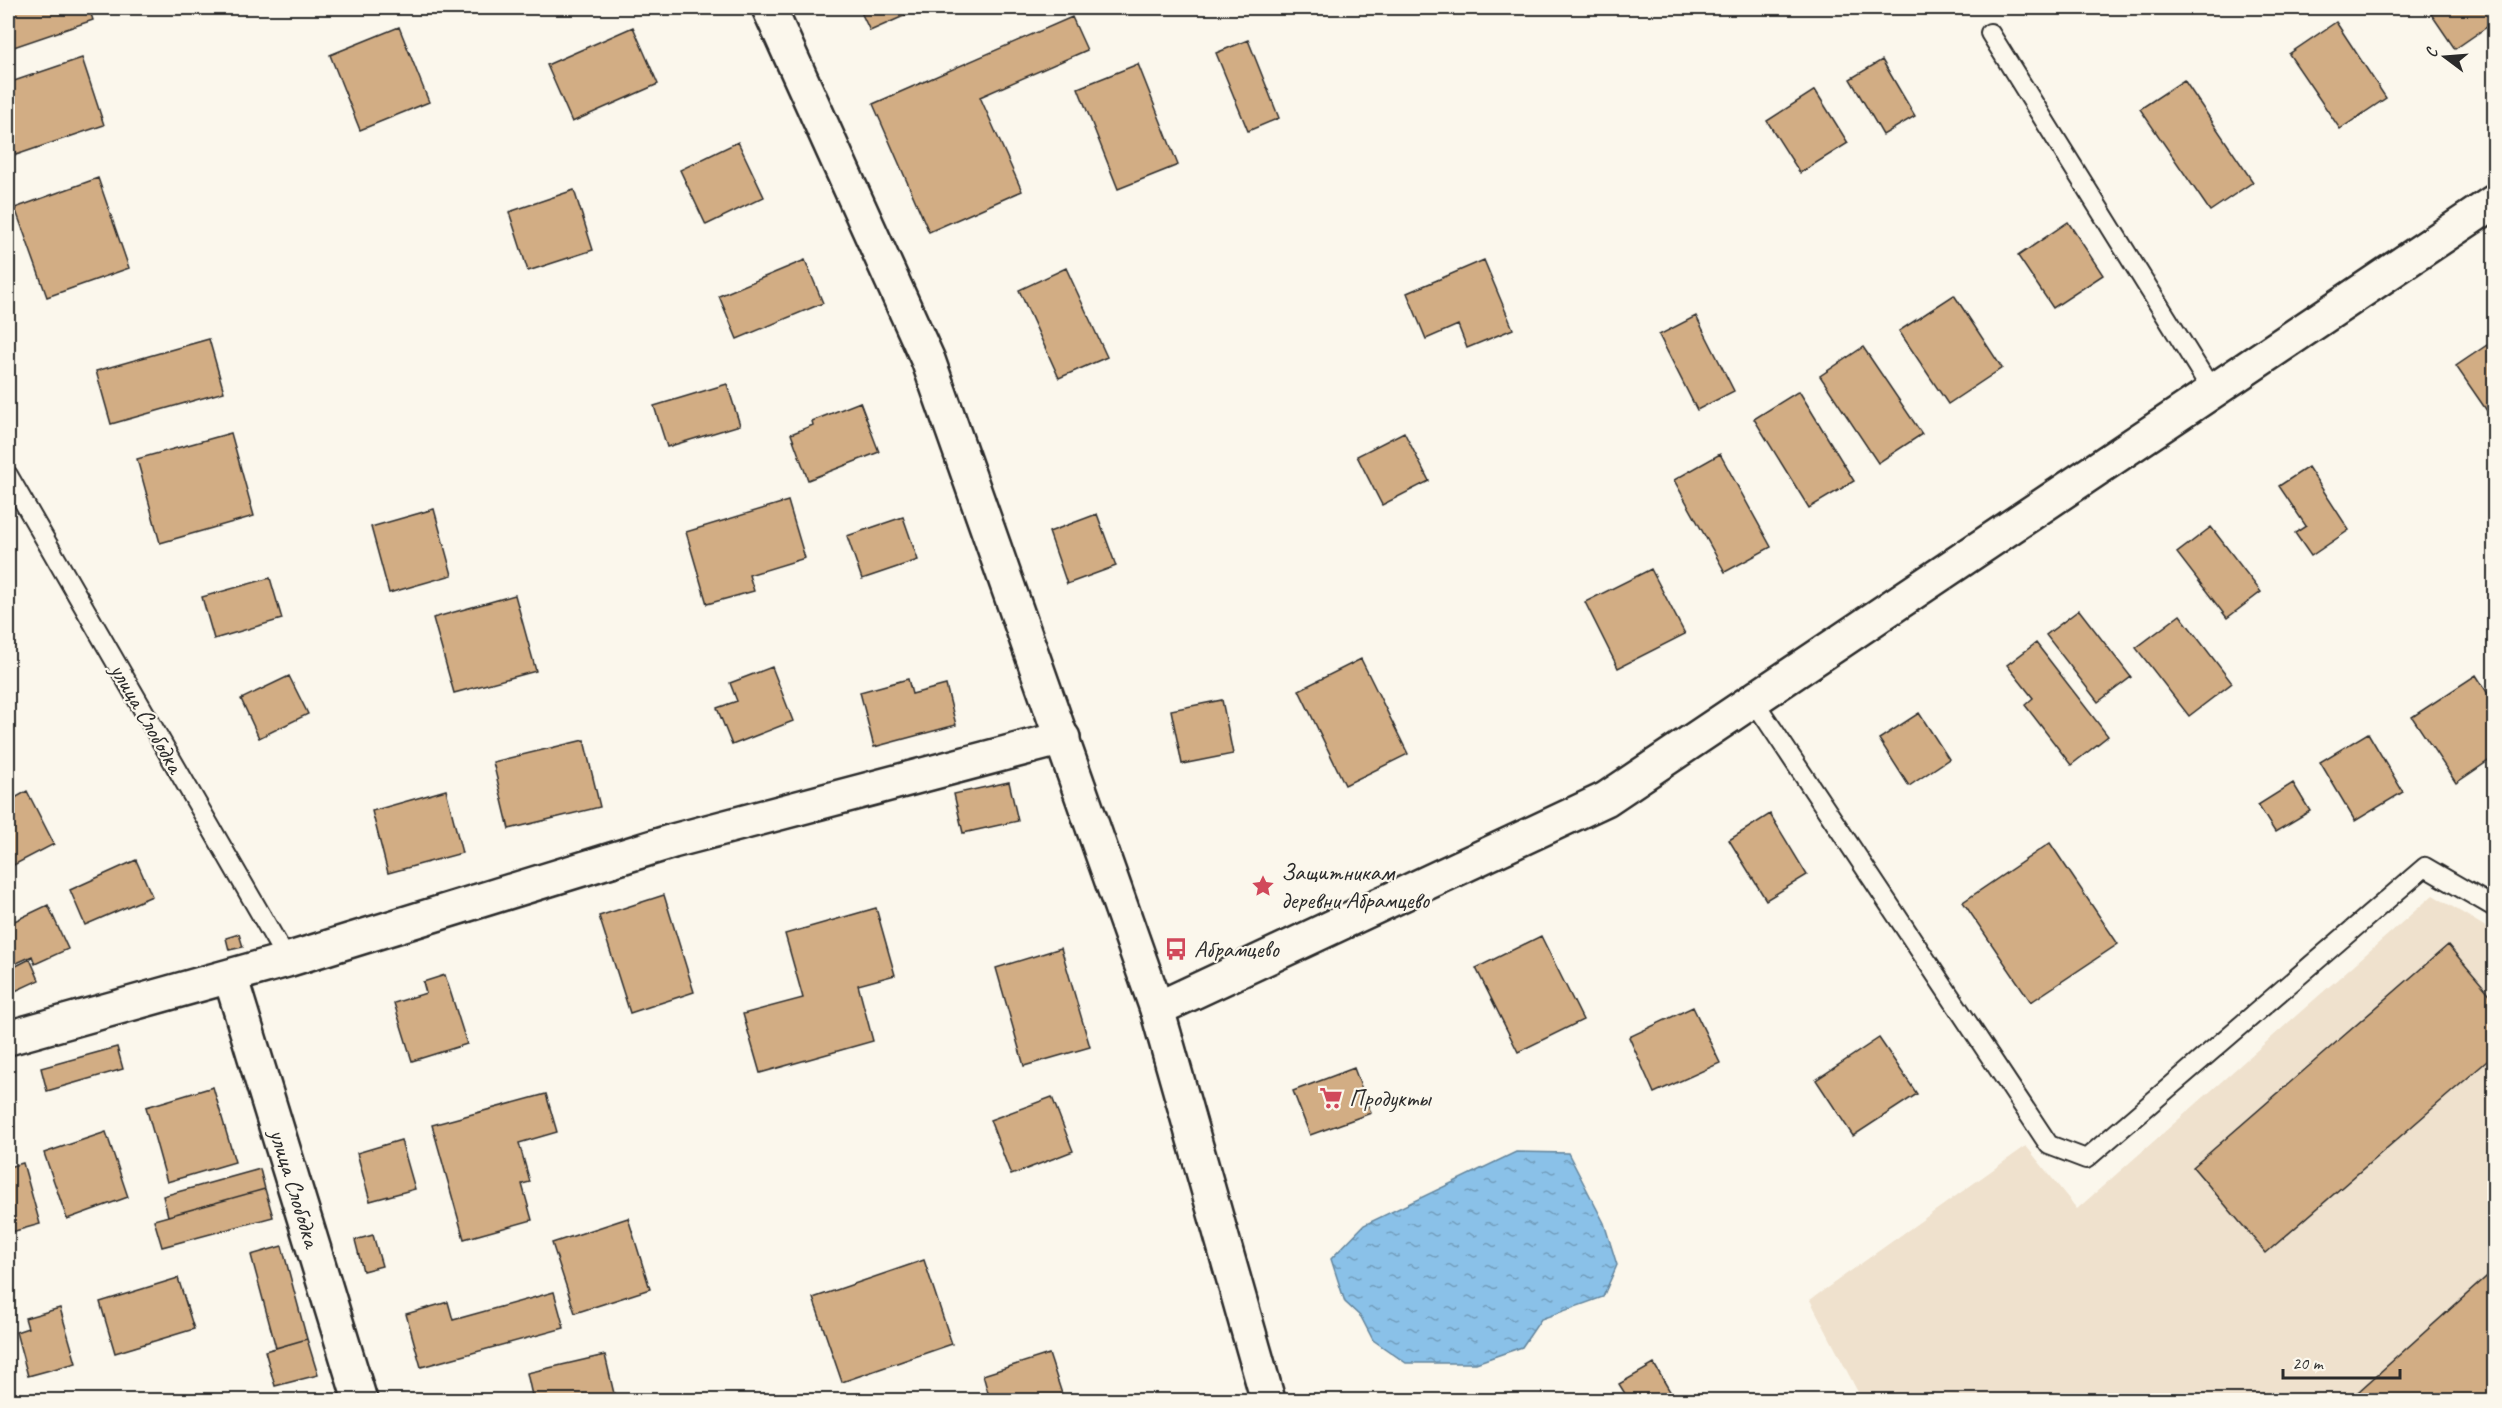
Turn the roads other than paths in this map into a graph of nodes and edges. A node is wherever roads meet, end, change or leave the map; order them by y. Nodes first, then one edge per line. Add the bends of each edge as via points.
1 (769, 8) edge
2 (1990, 33) dead end
3 (2494, 202) edge
4 (2213, 392) junction
5 (8, 475) edge
6 (1754, 700) junction
7 (1063, 738) junction
8 (2494, 907) edge
9 (287, 960) junction
10 (230, 976) junction
11 (1157, 1009) junction
12 (8, 1038) edge
13 (360, 1401) edge
14 (1268, 1401) edge

1 - 7 street via 928,360
2 - 4 lane
3 - 4 street
4 - 6 street
5 - 9 lane, улица Слободка
6 - 8 lane via 2049,1145 2086,1159 2425,867
6 - 11 street via 1606,799
7 - 9 street via 673,841
7 - 11 street
9 - 10 street
10 - 12 street
10 - 13 street, улица Слободка
11 - 14 street

